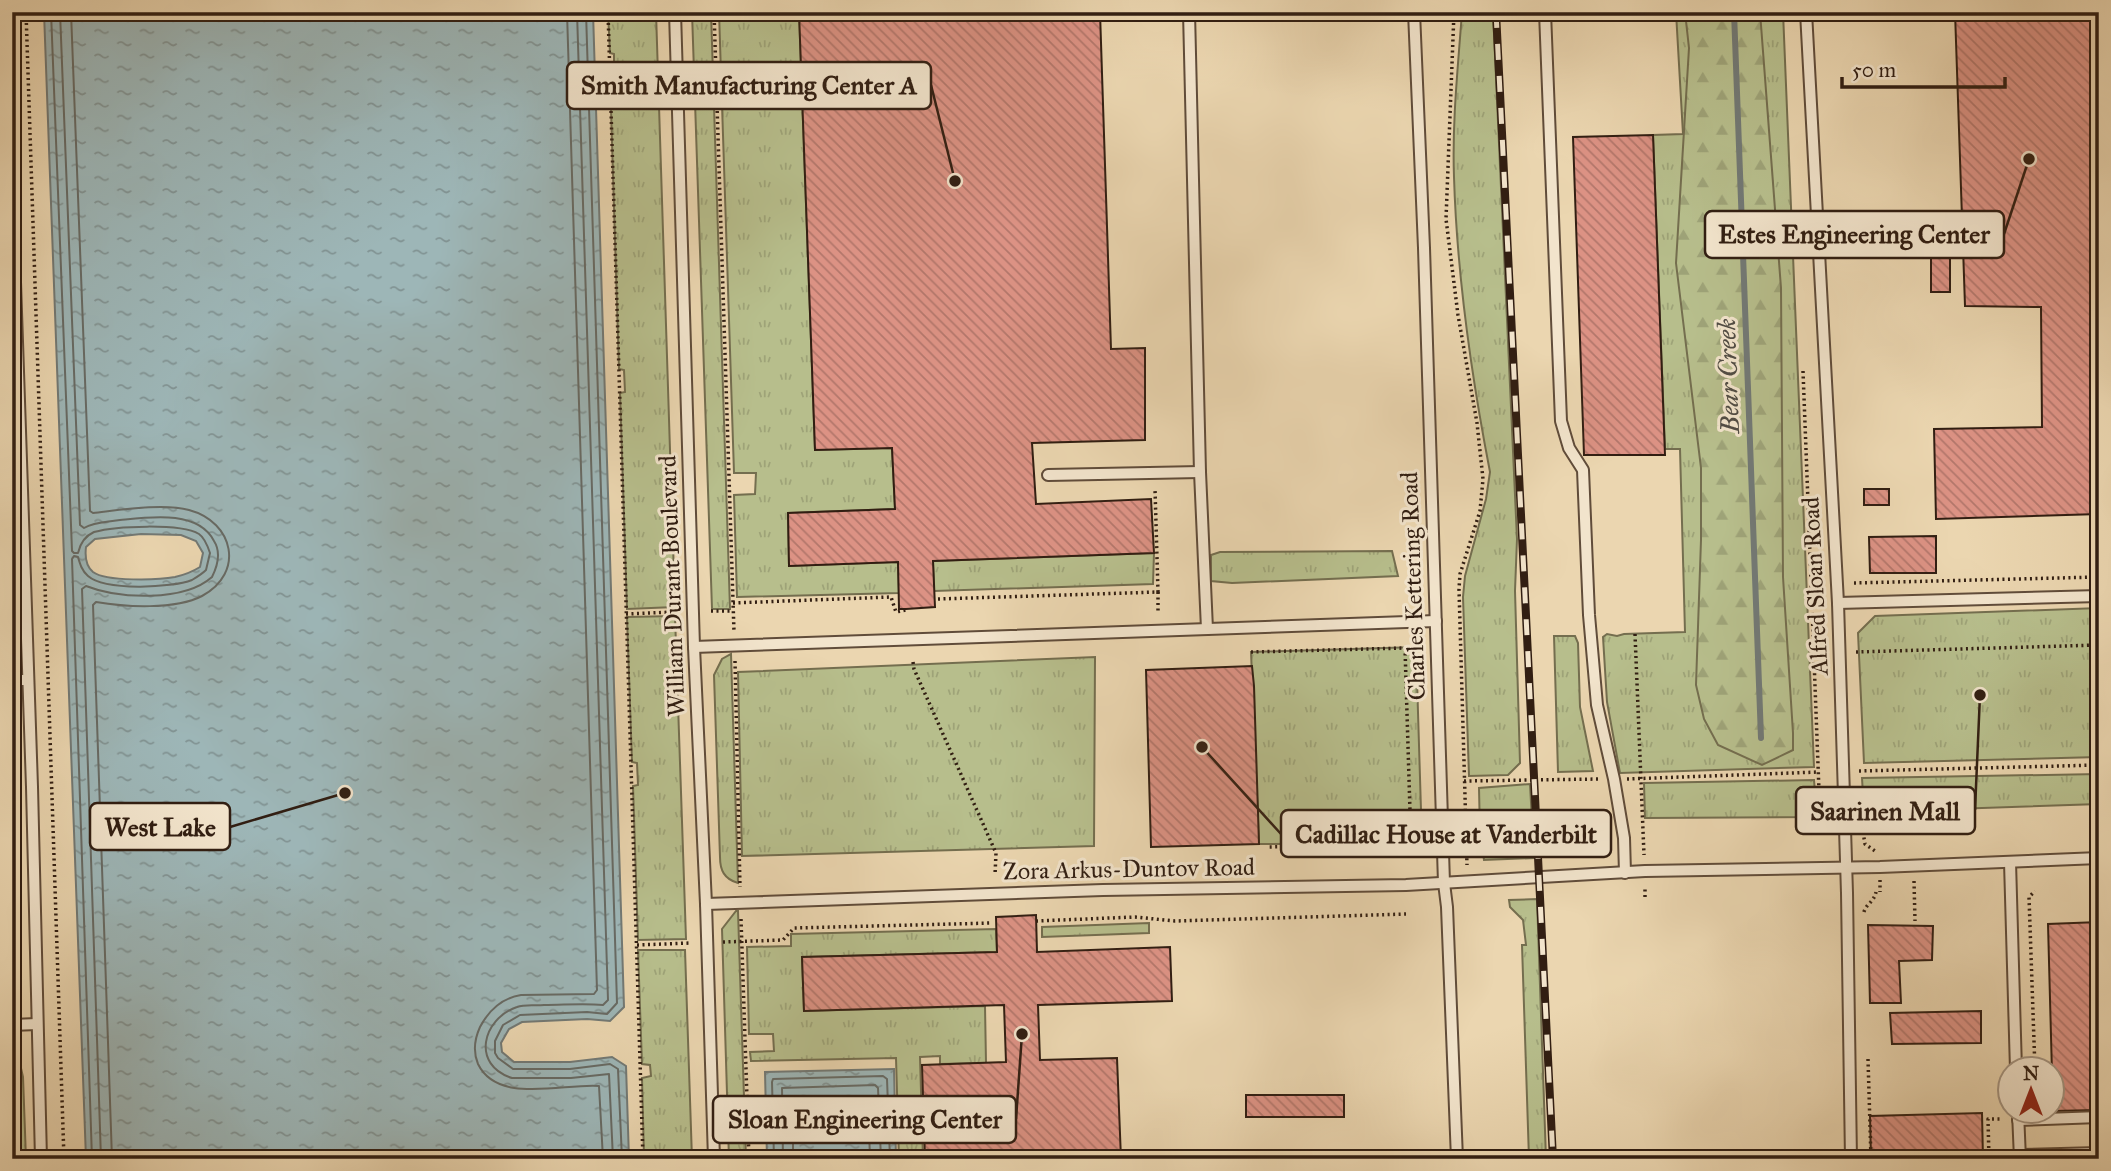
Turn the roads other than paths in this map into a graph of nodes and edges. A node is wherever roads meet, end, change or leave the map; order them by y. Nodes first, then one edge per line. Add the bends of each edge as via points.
1 (675, 12) edge
2 (1189, 12) edge
3 (1415, 12) edge
4 (1545, 12) edge
5 (1806, 12) edge
6 (12, 193) edge
7 (1200, 472) junction
8 (1048, 474) dead end
9 (2099, 596) edge
10 (1838, 603) junction
11 (1436, 621) junction
12 (1207, 629) junction
13 (694, 646) junction
14 (12, 680) edge
15 (28, 680) junction
16 (2099, 858) edge
17 (2010, 862) junction
18 (1845, 867) junction
19 (1625, 873) junction
20 (1444, 883) junction
21 (706, 904) junction
22 (37, 1024) junction
23 (12, 1025) edge
24 (2017, 1056) edge
25 (2066, 1117) edge
26 (2099, 1117) edge
27 (2018, 1126) edge
28 (2099, 1153) edge
29 (2020, 1157) edge
30 (41, 1159) edge
31 (714, 1159) edge
32 (1457, 1159) edge
33 (1852, 1159) edge

1 - 13 lane, William Durant Boulevard
2 - 7 lane
3 - 11 lane, Charles Kettering Road
4 - 19 lane via 1561,421 1583,470 1597,705 1624,838
5 - 10 lane, Alfred Sloan Road
6 - 15 lane
7 - 8 lane
7 - 12 lane
9 - 10 lane
10 - 18 lane, Alfred Sloan Road
11 - 12 lane
11 - 20 lane, Charles Kettering Road
12 - 13 lane
13 - 21 lane, William Durant Boulevard
14 - 15 lane
15 - 22 lane
16 - 17 lane, Zora Arkus-Duntov Road
17 - 18 lane, Zora Arkus-Duntov Road
17 - 24 lane
18 - 19 lane, Zora Arkus-Duntov Road
18 - 33 lane, Alfred Sloan Road
19 - 20 lane, Zora Arkus-Duntov Road
20 - 21 lane, Zora Arkus-Duntov Road
20 - 32 lane, Charles Kettering Road
21 - 31 lane, William Durant Boulevard
22 - 23 lane
22 - 30 lane
25 - 26 lane
27 - 29 lane
28 - 29 lane

